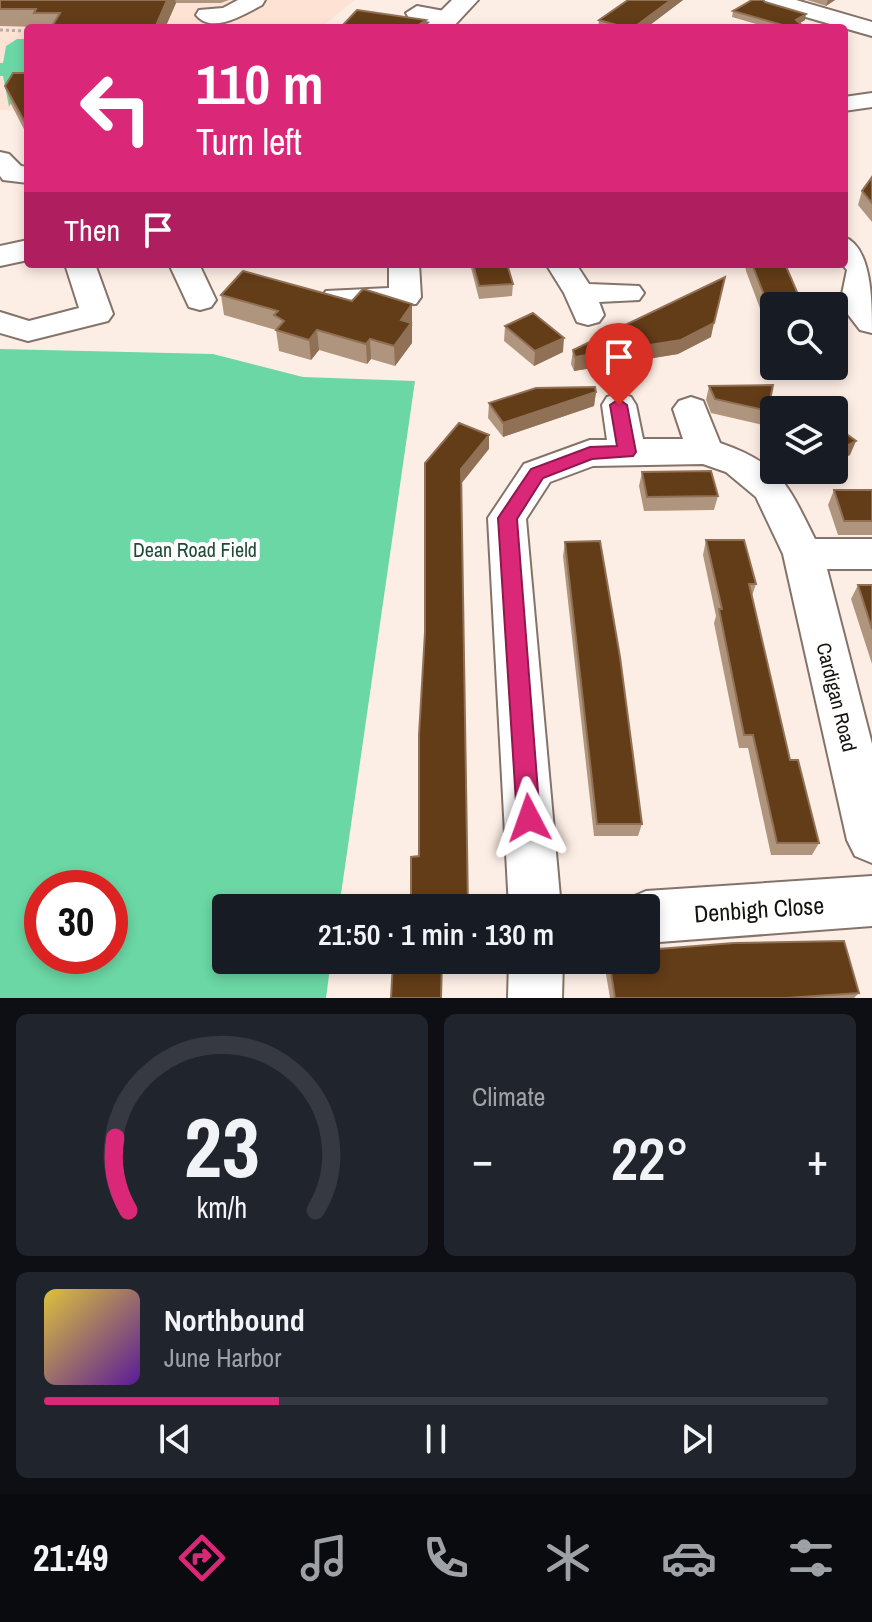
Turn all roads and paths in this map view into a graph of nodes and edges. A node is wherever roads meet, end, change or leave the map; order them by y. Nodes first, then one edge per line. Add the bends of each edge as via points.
1 (254, 0) edge
2 (466, 0) edge
3 (772, 0) edge
4 (207, 15) dead end
5 (434, 20) edge
6 (867, 24) edge
7 (0, 30) edge
8 (24, 31) edge
9 (872, 100) edge
10 (848, 103) edge
11 (24, 251) edge
12 (0, 256) edge
13 (859, 262) edge
14 (81, 268) edge
15 (186, 268) edge
16 (404, 268) edge
17 (563, 268) edge
18 (628, 293) dead end
19 (337, 298) edge
20 (200, 300) dead end
21 (853, 309) edge
22 (0, 322) edge
23 (619, 405) dead end
24 (691, 409) dead end
25 (705, 451) junction
26 (627, 452) junction
27 (803, 554) junction
28 (872, 554) edge
29 (872, 840) edge
30 (534, 894) edge
31 (872, 901) edge
32 (660, 916) edge
33 (536, 974) edge
34 (535, 998) edge

1 - 4 street via 227,15
2 - 5 main road
3 - 6 street
7 - 8 path
9 - 10 street
11 - 12 main road
13 - 21 street
14 - 22 street via 97,314 28,331
15 - 20 street
16 - 19 street via 405,297
17 - 18 street via 584,304
23 - 26 street
24 - 25 street
25 - 26 street
25 - 27 street via 739,463 771,489
26 - 30 street via 590,453 537,473 507,518
27 - 28 street
27 - 29 street, Cardigan Road
31 - 32 street, Denbigh Close
33 - 34 street

